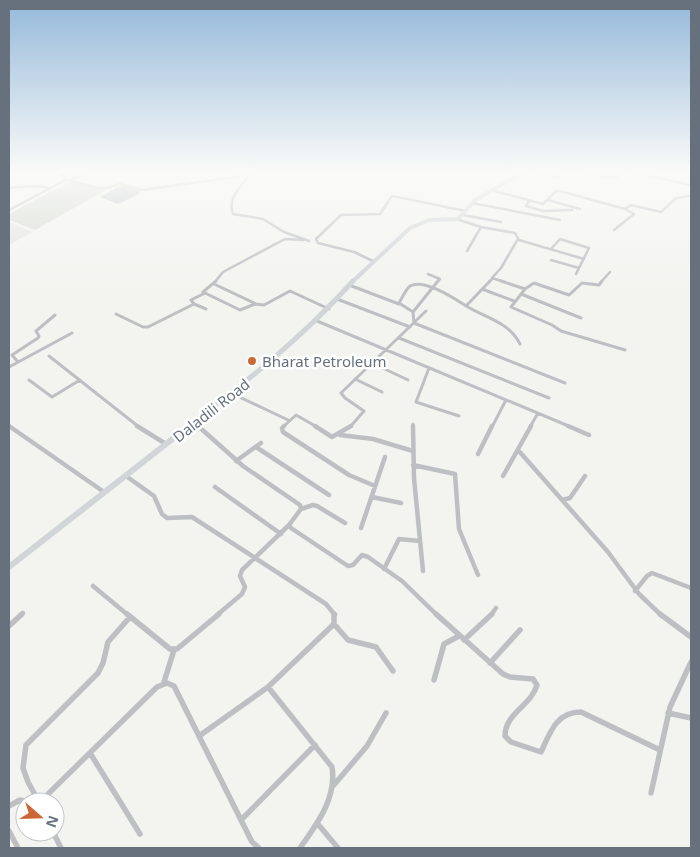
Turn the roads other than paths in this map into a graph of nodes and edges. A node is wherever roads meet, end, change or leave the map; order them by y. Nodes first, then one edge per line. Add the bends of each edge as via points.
1 (232, 210) edge
2 (383, 210) edge
3 (452, 210) edge
4 (467, 210) edge
5 (505, 210) edge
6 (539, 210) edge
7 (572, 210) dead end
8 (627, 210) edge
9 (465, 213) junction
10 (456, 219) junction
11 (560, 220) dead end
12 (501, 222) dead end
13 (481, 227) junction
14 (614, 230) dead end
15 (518, 239) junction
16 (309, 240) junction
17 (316, 241) junction
18 (551, 249) junction
19 (467, 251) dead end
20 (584, 259) junction
21 (551, 260) dead end
22 (373, 261) junction
23 (579, 268) junction
24 (610, 272) dead end
25 (428, 274) dead end
26 (576, 274) dead end
27 (492, 279) junction
28 (214, 284) junction
29 (349, 285) junction
30 (434, 288) junction
31 (482, 289) junction
32 (524, 289) junction
33 (202, 293) junction
34 (520, 294) junction
35 (337, 299) junction
36 (514, 301) junction
37 (194, 304) junction
38 (256, 304) junction
39 (399, 304) junction
40 (466, 306) junction
41 (206, 309) dead end
42 (329, 309) junction
43 (426, 311) dead end
44 (413, 312) junction
45 (55, 314) dead end
46 (116, 314) dead end
47 (581, 318) dead end
48 (317, 321) junction
49 (412, 325) junction
50 (72, 333) dead end
51 (399, 338) junction
52 (520, 344) dead end
53 (386, 350) junction
54 (624, 350) dead end
55 (49, 356) dead end
56 (18, 362) junction
57 (372, 363) junction
58 (9, 367) edge
59 (429, 368) junction
60 (355, 379) junction
61 (30, 380) dead end
62 (80, 380) junction
63 (408, 380) dead end
64 (565, 383) dead end
65 (382, 392) dead end
66 (233, 394) junction
67 (549, 398) dead end
68 (506, 400) junction
69 (538, 413) junction
70 (459, 416) dead end
71 (288, 420) junction
72 (195, 423) junction
73 (413, 424) dead end
74 (9, 426) edge
75 (339, 435) junction
76 (589, 435) dead end
77 (166, 444) junction
78 (261, 444) dead end
79 (256, 447) junction
80 (518, 450) junction
81 (413, 451) junction
82 (478, 454) dead end
83 (386, 457) dead end
84 (236, 461) junction
85 (413, 465) junction
86 (126, 476) junction
87 (503, 476) dead end
88 (585, 476) dead end
89 (375, 486) junction
90 (215, 487) dead end
91 (104, 492) junction
92 (329, 495) dead end
93 (372, 497) junction
94 (562, 500) junction
95 (401, 503) dead end
96 (301, 509) junction
97 (345, 523) dead end
98 (289, 525) junction
99 (361, 528) dead end
100 (281, 534) junction
101 (420, 541) junction
102 (257, 557) junction
103 (9, 567) edge
104 (384, 569) junction
105 (423, 570) dead end
106 (478, 574) dead end
107 (93, 586) dead end
108 (691, 588) edge
109 (635, 590) junction
110 (496, 608) dead end
111 (23, 613) dead end
112 (130, 617) junction
113 (334, 624) junction
114 (9, 626) edge
115 (520, 630) dead end
116 (459, 636) junction
117 (691, 638) edge
118 (464, 640) junction
119 (174, 650) junction
120 (691, 662) edge
121 (490, 663) junction
122 (393, 671) dead end
123 (434, 680) dead end
124 (164, 682) junction
125 (268, 687) junction
126 (386, 713) dead end
127 (668, 713) junction
128 (691, 718) edge
129 (199, 736) junction
130 (315, 745) junction
131 (660, 750) junction
132 (90, 753) junction
133 (333, 786) junction
134 (33, 792) edge
135 (49, 792) edge
136 (651, 793) dead end
137 (241, 820) junction
138 (317, 823) junction
139 (9, 831) edge
140 (140, 834) dead end
141 (18, 848) edge
142 (259, 848) edge
143 (300, 848) edge
144 (338, 848) edge

1 - 16 street via 235,215 263,219 284,232
2 - 17 street via 380,214 338,216
3 - 9 street
4 - 9 main road, Daladili Road
5 - 11 street
6 - 7 street
8 - 14 street via 634,214
9 - 10 main road, Daladili Road
9 - 12 street
10 - 13 street
10 - 22 main road, Daladili Road via 429,220 415,225
13 - 15 street via 516,234
13 - 19 street
15 - 18 street
15 - 27 street
16 - 17 street
16 - 28 street via 283,240 228,268
17 - 22 street
18 - 20 street
18 - 20 street via 557,240 588,247 590,249
20 - 23 street
21 - 23 street
22 - 29 main road, Daladili Road
23 - 26 street
24 - 32 street via 599,285 582,283 569,295 534,284
25 - 30 street via 440,278
27 - 31 street
27 - 32 street
28 - 33 street
28 - 38 street
29 - 35 main road, Daladili Road
29 - 39 street
30 - 39 street via 411,285
30 - 40 street
30 - 44 street
31 - 36 street
31 - 40 street
32 - 34 street
33 - 37 street via 191,300
33 - 38 street via 240,310
34 - 36 street
34 - 47 street
35 - 42 main road, Daladili Road
35 - 49 street
36 - 54 street via 511,307 552,324 558,330
37 - 41 street
37 - 46 street via 146,328
38 - 42 street via 264,305 292,291
39 - 44 street
40 - 52 street via 517,335
42 - 48 main road, Daladili Road
43 - 49 street
44 - 49 street
45 - 56 street via 36,331 38,338 12,355
48 - 53 street
48 - 66 main road, Daladili Road
49 - 51 street
49 - 64 street
50 - 56 street
51 - 53 street
51 - 67 street
53 - 57 street
53 - 59 street
55 - 62 street
56 - 58 street
57 - 60 street
57 - 63 street
59 - 68 street
59 - 70 street via 416,402
60 - 65 street
60 - 75 street via 341,393 343,398 363,408 364,414
61 - 62 street via 52,397
62 - 77 street via 130,422
66 - 71 street
66 - 72 main road, Daladili Road
68 - 69 street
68 - 82 street
69 - 76 street
69 - 80 street
71 - 75 street via 300,416 332,437
71 - 89 street via 283,432 349,476
72 - 77 main road, Daladili Road
72 - 84 street
73 - 81 street
74 - 91 street
75 - 81 street
77 - 86 main road, Daladili Road
78 - 79 street
79 - 84 street
79 - 92 street
80 - 87 street
80 - 94 street
81 - 85 street
83 - 89 street
84 - 96 street via 300,505
85 - 101 street
85 - 106 street via 455,474 459,529
86 - 91 main road, Daladili Road
86 - 102 street via 154,496 167,518 192,517
88 - 94 street via 570,498
89 - 93 street
90 - 100 street
91 - 103 main road, Daladili Road
93 - 95 street
93 - 99 street
94 - 109 street via 608,552
96 - 97 street via 313,505
96 - 98 street
98 - 100 street
98 - 104 street via 348,566 365,555
100 - 102 street
101 - 104 street via 399,539
101 - 105 street
102 - 113 street via 330,608 335,615
102 - 119 street via 240,573 245,587 242,594
104 - 116 street via 402,581
107 - 112 street
108 - 109 street via 652,572
109 - 117 street
110 - 118 street
111 - 114 street
112 - 119 street
112 - 134 street via 108,642 98,673 26,746 22,768
113 - 122 street via 347,640 376,647
113 - 125 street
115 - 121 street
116 - 118 street
116 - 123 street via 444,644
118 - 121 street
119 - 124 street
120 - 127 street
121 - 131 street via 506,676 530,677 536,681 534,694 505,725 505,736 511,742 541,752 554,723 574,712 581,712
124 - 129 street via 174,686
124 - 132 street
125 - 129 street
125 - 130 street
126 - 133 street via 367,746
127 - 128 street
127 - 131 street
129 - 137 street
130 - 133 street via 332,767
130 - 137 street
131 - 136 street
132 - 135 street
132 - 140 street
133 - 138 street
137 - 142 street via 252,842
138 - 143 street
138 - 144 street
139 - 141 street

